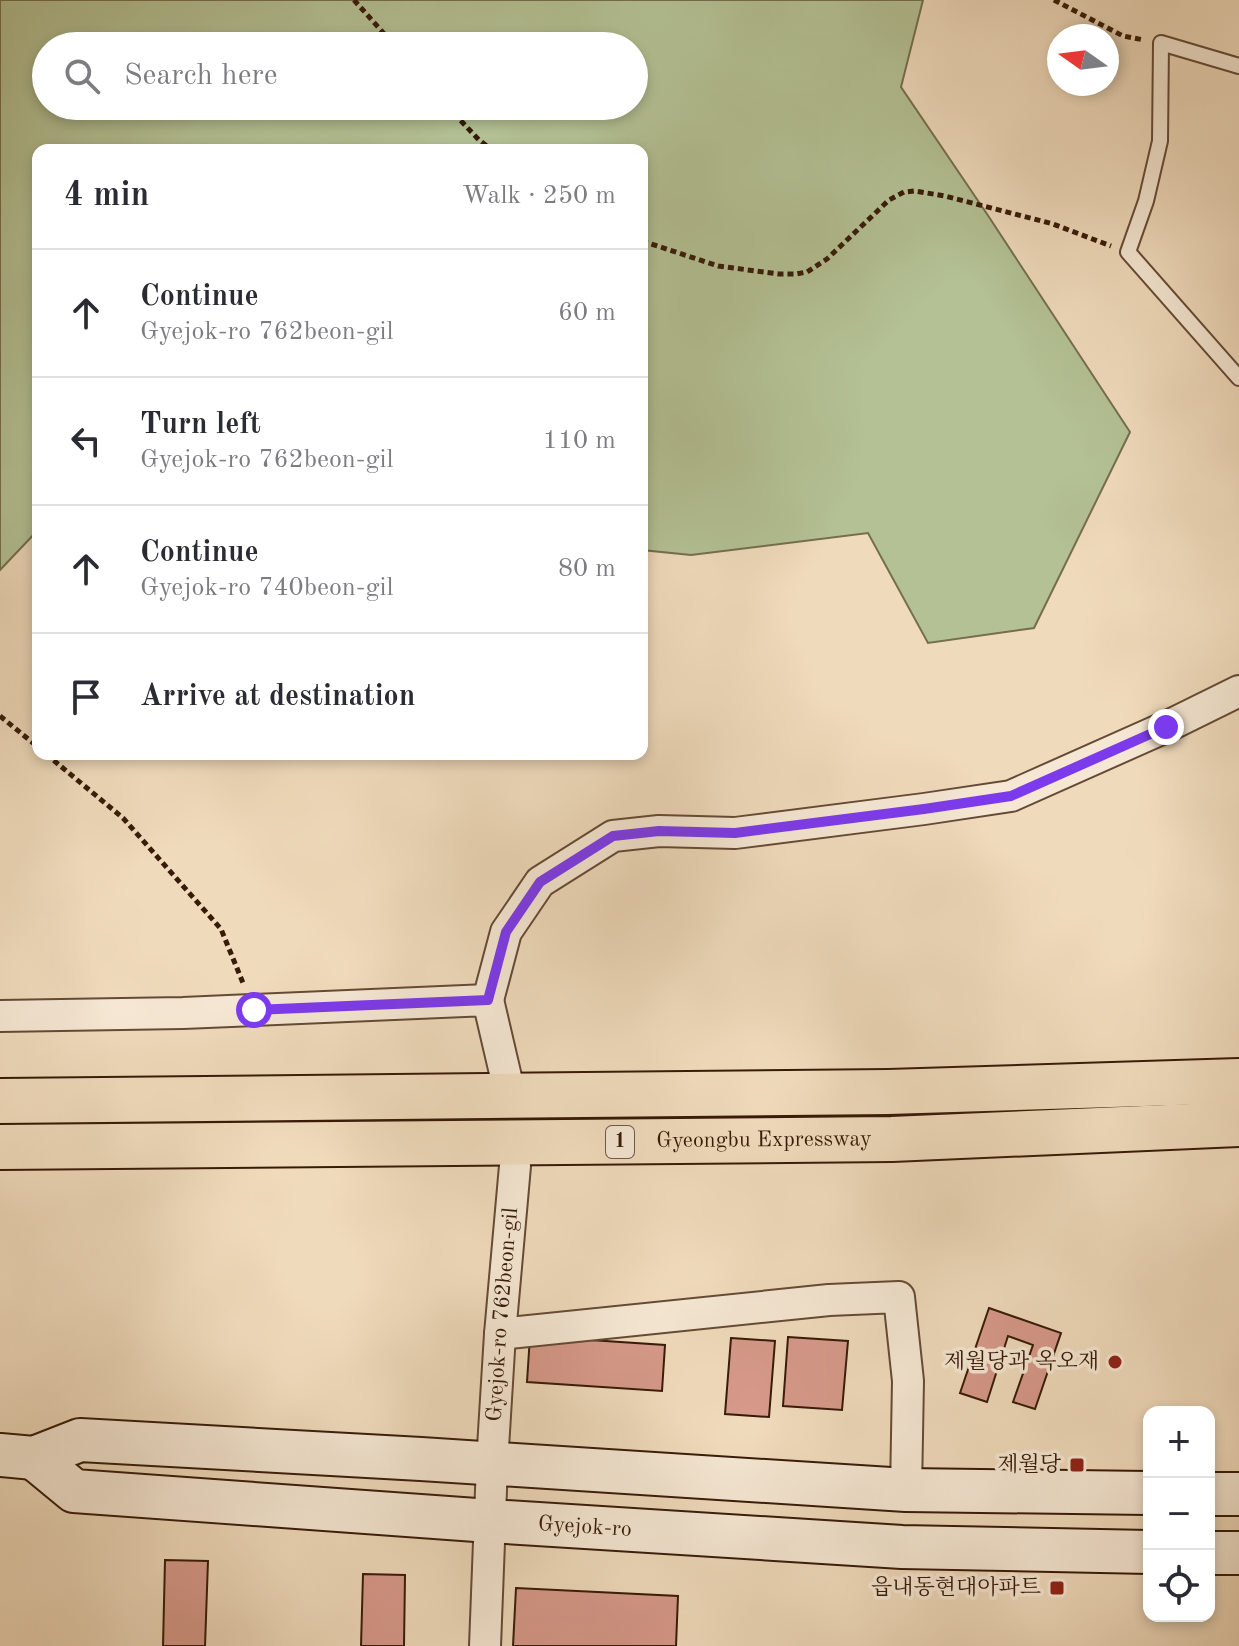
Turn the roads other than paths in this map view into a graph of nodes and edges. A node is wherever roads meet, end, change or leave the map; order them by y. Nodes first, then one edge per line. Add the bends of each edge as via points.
1 (1239, 66) edge
2 (1239, 378) edge
3 (1239, 691) edge
4 (488, 1000) junction
5 (0, 1016) edge
6 (1239, 1081) edge
7 (509, 1090) dead end
8 (0, 1101) edge
9 (1239, 1124) edge
10 (0, 1147) edge
11 (515, 1166) dead end
12 (500, 1334) junction
13 (17, 1457) edge
14 (492, 1464) junction
15 (906, 1490) junction
16 (1143, 1493) edge
17 (1215, 1494) edge
18 (1239, 1494) edge
19 (490, 1521) junction
20 (1143, 1552) edge
21 (1215, 1553) edge
22 (1239, 1553) edge
23 (485, 1646) edge

1 - 2 lane via 1161,43 1160,141 1128,252
3 - 4 street via 1011,796 735,833 613,836 540,882 506,932
4 - 5 street
4 - 7 street
6 - 8 highway, Gyeongbu Expressway / 1 via 888,1092
9 - 10 highway, Gyeongbu Expressway / 1 via 892,1139
11 - 12 street, Gyejok-ro 762beon-gil
12 - 14 street, Gyejok-ro 762beon-gil
12 - 15 street via 899,1297 908,1381
13 - 14 main road, Gyejok-ro via 80,1440
13 - 19 main road, Gyejok-ro via 74,1491
14 - 15 main road, Gyejok-ro
14 - 19 street, Gyejok-ro 762beon-gil
15 - 16 main road, Gyejok-ro
17 - 18 main road
19 - 20 main road, Gyejok-ro via 902,1547
19 - 23 street, Gyejok-ro 762beon-gil
21 - 22 main road

